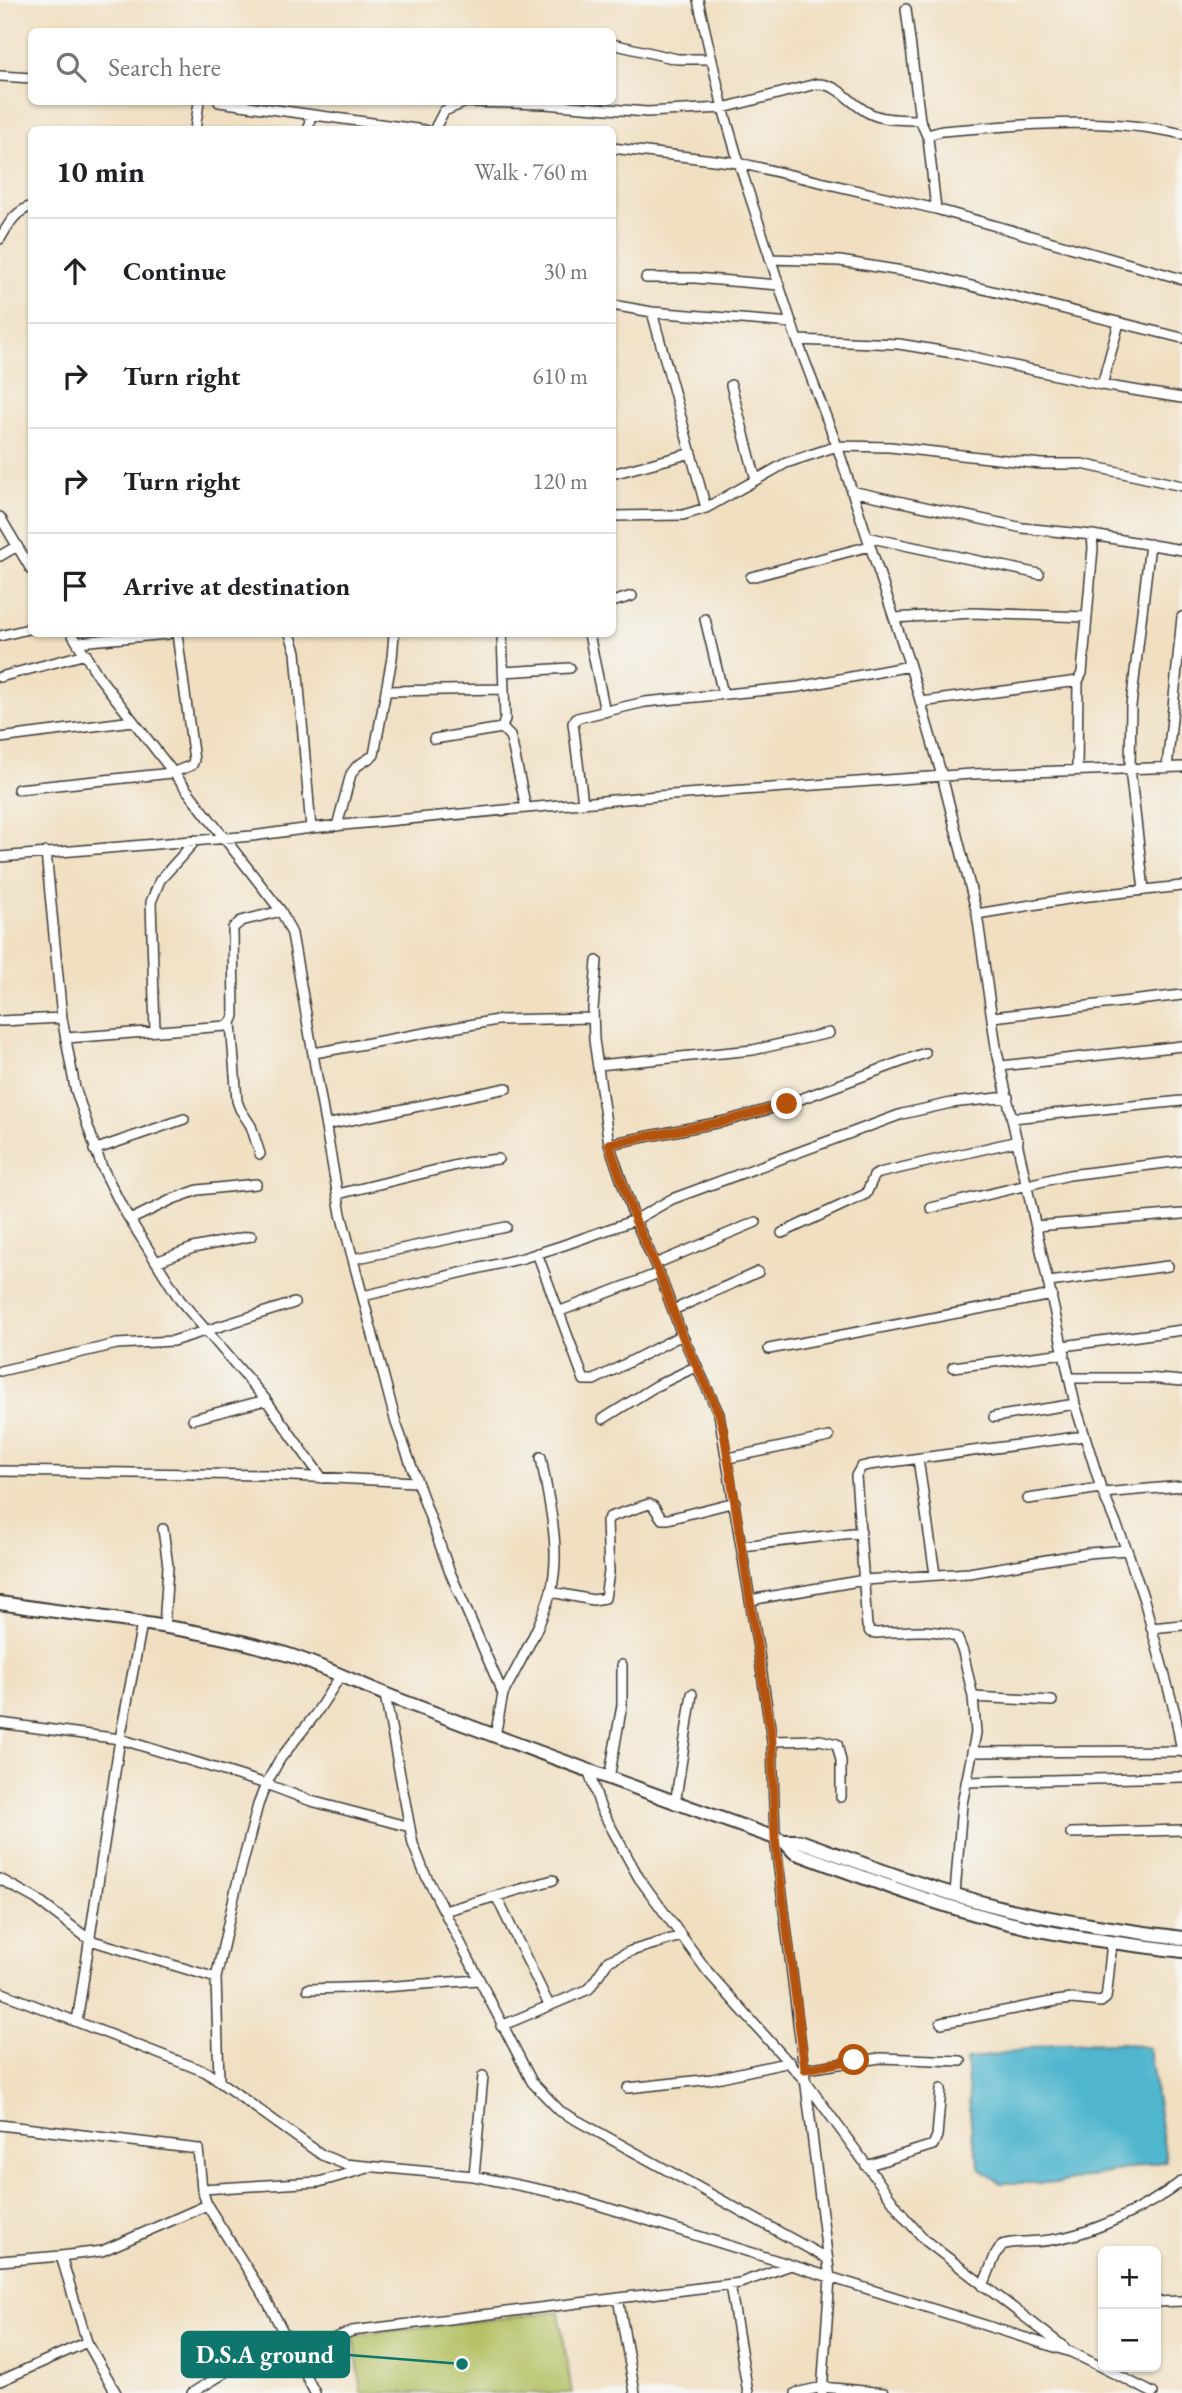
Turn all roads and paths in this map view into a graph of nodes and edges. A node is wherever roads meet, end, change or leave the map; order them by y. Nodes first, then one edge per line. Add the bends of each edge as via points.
1 (698, 0) edge
2 (906, 9) dead end
3 (616, 45) edge
4 (712, 59) junction
5 (0, 76) edge
6 (28, 78) edge
7 (199, 105) edge
8 (240, 105) edge
9 (459, 105) edge
10 (558, 105) edge
11 (723, 108) junction
12 (310, 115) junction
13 (920, 120) junction
14 (196, 126) edge
15 (309, 126) edge
16 (394, 126) edge
17 (436, 126) edge
18 (1182, 134) edge
19 (928, 138) junction
20 (616, 148) edge
21 (739, 163) junction
22 (28, 208) edge
23 (936, 209) junction
24 (0, 239) edge
25 (770, 258) junction
26 (646, 278) dead end
27 (1182, 279) edge
28 (779, 285) junction
29 (616, 306) edge
30 (652, 312) junction
31 (792, 323) junction
32 (1119, 323) junction
33 (1182, 338) edge
34 (797, 340) junction
35 (731, 385) dead end
36 (1102, 385) junction
37 (1182, 398) edge
38 (837, 446) junction
39 (692, 453) junction
40 (616, 473) edge
41 (756, 480) junction
42 (1182, 486) edge
43 (851, 491) junction
44 (706, 508) junction
45 (616, 516) edge
46 (0, 517) edge
47 (1092, 535) junction
48 (868, 542) junction
49 (1150, 544) junction
50 (17, 546) junction
51 (1182, 550) edge
52 (0, 556) edge
53 (28, 564) edge
54 (1039, 574) dead end
55 (751, 577) dead end
56 (632, 596) dead end
57 (616, 601) edge
58 (1087, 617) junction
59 (1182, 617) edge
60 (894, 618) junction
61 (705, 619) dead end
62 (28, 629) edge
63 (0, 636) edge
64 (98, 637) edge
65 (177, 637) edge
66 (291, 637) edge
67 (394, 637) edge
68 (502, 637) edge
69 (590, 637) edge
70 (75, 638) edge
71 (86, 654) junction
72 (910, 666) junction
73 (570, 668) dead end
74 (503, 672) junction
75 (0, 677) edge
76 (1078, 681) junction
77 (503, 689) junction
78 (386, 691) junction
79 (723, 694) junction
80 (921, 702) junction
81 (605, 712) junction
82 (133, 722) junction
83 (502, 728) junction
84 (0, 738) edge
85 (434, 739) dead end
86 (1182, 767) edge
87 (1167, 768) junction
88 (1130, 769) junction
89 (1077, 770) junction
90 (172, 773) junction
91 (942, 776) junction
92 (18, 789) dead end
93 (583, 803) junction
94 (526, 808) junction
95 (337, 826) junction
96 (311, 828) junction
97 (225, 838) junction
98 (196, 840) junction
99 (46, 852) junction
100 (0, 857) edge
101 (1182, 886) edge
102 (1144, 890) junction
103 (281, 911) junction
104 (977, 914) junction
105 (597, 961) dead end
106 (1182, 995) edge
107 (993, 1017) junction
108 (62, 1018) junction
109 (593, 1018) junction
110 (0, 1021) edge
111 (231, 1023) junction
112 (155, 1031) junction
113 (829, 1033) dead end
114 (66, 1038) junction
115 (1182, 1046) edge
116 (314, 1053) junction
117 (925, 1053) dead end
118 (598, 1065) junction
119 (1001, 1066) junction
120 (507, 1088) dead end
121 (1007, 1097) junction
122 (1182, 1101) edge
123 (1012, 1118) junction
124 (184, 1119) dead end
125 (326, 1125) junction
126 (1018, 1141) junction
127 (609, 1144) junction
128 (94, 1150) junction
129 (260, 1154) dead end
130 (498, 1158) dead end
131 (1182, 1161) edge
132 (256, 1184) dead end
133 (1027, 1186) junction
134 (338, 1194) junction
135 (932, 1209) dead end
136 (1182, 1214) edge
137 (130, 1220) junction
138 (635, 1220) junction
139 (756, 1223) dead end
140 (506, 1227) dead end
141 (1037, 1227) junction
142 (782, 1233) dead end
143 (251, 1236) dead end
144 (537, 1254) junction
145 (353, 1259) junction
146 (156, 1262) junction
147 (1168, 1266) dead end
148 (657, 1268) junction
149 (758, 1272) dead end
150 (1049, 1282) junction
151 (1052, 1295) junction
152 (363, 1296) junction
153 (294, 1303) dead end
154 (673, 1310) junction
155 (558, 1312) junction
156 (205, 1330) junction
157 (1182, 1331) edge
158 (682, 1335) junction
159 (769, 1349) dead end
160 (1064, 1350) junction
161 (697, 1366) junction
162 (953, 1367) dead end
163 (0, 1371) edge
164 (1070, 1378) junction
165 (1182, 1381) edge
166 (266, 1400) junction
167 (1075, 1404) junction
168 (994, 1417) dead end
169 (193, 1419) dead end
170 (603, 1419) dead end
171 (1084, 1436) junction
172 (829, 1437) dead end
173 (541, 1457) dead end
174 (728, 1458) junction
175 (918, 1459) junction
176 (0, 1471) edge
177 (322, 1478) junction
178 (416, 1482) junction
179 (1182, 1486) edge
180 (1102, 1491) junction
181 (1028, 1499) dead end
182 (735, 1502) junction
183 (163, 1530) dead end
184 (861, 1532) junction
185 (742, 1546) junction
186 (1127, 1550) junction
187 (935, 1574) junction
188 (864, 1580) junction
189 (551, 1591) junction
190 (750, 1600) junction
191 (0, 1602) edge
192 (142, 1625) junction
193 (1182, 1625) edge
194 (164, 1628) junction
195 (1152, 1628) junction
196 (622, 1665) dead end
197 (341, 1675) junction
198 (503, 1694) junction
199 (692, 1694) dead end
200 (385, 1695) junction
201 (973, 1698) junction
202 (1052, 1701) dead end
203 (0, 1723) edge
204 (1180, 1724) edge
205 (495, 1736) junction
206 (120, 1739) junction
207 (772, 1741) junction
208 (1182, 1751) edge
209 (972, 1752) junction
210 (588, 1769) junction
211 (1182, 1777) edge
212 (610, 1779) junction
213 (966, 1782) junction
214 (266, 1784) junction
215 (841, 1797) dead end
216 (676, 1804) junction
217 (410, 1827) junction
218 (1182, 1830) edge
219 (1071, 1833) dead end
220 (780, 1840) junction
221 (0, 1879) edge
222 (553, 1880) dead end
223 (955, 1894) junction
224 (496, 1896) junction
225 (444, 1911) junction
226 (681, 1936) junction
227 (1182, 1938) edge
228 (90, 1940) junction
229 (1112, 1942) junction
230 (1182, 1951) edge
231 (216, 1978) junction
232 (478, 1980) junction
233 (308, 1989) dead end
234 (0, 1992) edge
235 (549, 2005) junction
236 (77, 2022) junction
237 (941, 2023) dead end
238 (501, 2026) junction
239 (961, 2061) dead end
240 (790, 2062) junction
241 (805, 2069) junction
242 (483, 2076) dead end
243 (219, 2080) junction
244 (806, 2082) junction
245 (628, 2088) dead end
246 (941, 2089) dead end
247 (0, 2125) edge
248 (374, 2166) junction
249 (866, 2166) junction
250 (474, 2176) junction
251 (1182, 2181) edge
252 (202, 2189) junction
253 (207, 2205) junction
254 (61, 2256) junction
255 (828, 2259) junction
256 (0, 2260) edge
257 (792, 2264) junction
258 (830, 2278) junction
259 (730, 2285) junction
260 (983, 2286) junction
261 (618, 2298) junction
262 (1182, 2301) edge
263 (1161, 2302) edge
264 (285, 2336) junction
265 (87, 2342) junction
266 (1071, 2352) junction
267 (295, 2355) junction
268 (1098, 2363) edge
269 (1120, 2372) edge
270 (0, 2381) edge
271 (822, 2390) edge
272 (116, 2393) edge
273 (192, 2393) edge
274 (314, 2393) edge
275 (635, 2393) edge
276 (748, 2393) edge
277 (796, 2393) edge
278 (884, 2393) edge
279 (1153, 2393) edge

1 - 4 street
2 - 13 street
3 - 4 street via 677,59
4 - 11 street
5 - 6 street
7 - 14 street
8 - 12 street
9 - 17 street via 444,111
10 - 11 street via 647,112
11 - 13 street via 825,84 867,112
11 - 21 street
12 - 15 street
12 - 16 street
13 - 19 street
18 - 19 street via 1105,123 942,131
19 - 23 street
20 - 21 street
21 - 23 street
21 - 25 street
22 - 24 street via 11,219
23 - 27 street
25 - 28 street
25 - 32 street via 840,261 927,275
26 - 28 street
28 - 31 street
29 - 30 street
30 - 31 street
30 - 39 street
31 - 34 street
32 - 33 street
32 - 36 street
34 - 36 street via 899,344
34 - 38 street
35 - 41 street
36 - 37 street
38 - 41 street via 786,463
38 - 42 street via 1082,464
38 - 43 street
39 - 40 street
39 - 44 street
41 - 44 street
43 - 47 street via 1023,528
43 - 48 street
44 - 45 street via 665,517
46 - 50 street
47 - 49 street
47 - 58 street
48 - 54 street
48 - 55 street
48 - 60 street
49 - 51 street
49 - 88 street via 1132,706
50 - 52 street
50 - 53 street
56 - 57 street
58 - 60 street via 972,613
58 - 76 street
59 - 87 street
60 - 72 street
61 - 79 street
62 - 63 street
64 - 70 street
65 - 90 street via 194,760
66 - 96 street
67 - 78 street
68 - 74 street
69 - 81 street
70 - 71 street
71 - 75 street
71 - 82 street
72 - 79 street via 798,687
72 - 80 street
73 - 74 street
74 - 77 street
76 - 80 street
76 - 89 street
77 - 78 street
77 - 83 street
78 - 95 street via 374,755 351,774
79 - 81 street via 645,702
80 - 91 street
81 - 93 street via 573,723
82 - 84 street
82 - 90 street
83 - 85 street
83 - 94 street via 510,736
86 - 87 street
87 - 88 street
88 - 89 street
88 - 102 street
89 - 91 street
90 - 92 street
90 - 97 street
91 - 93 street
91 - 104 street
93 - 94 street
94 - 95 street
95 - 96 street
96 - 97 street
97 - 98 street
97 - 103 street
98 - 99 street
98 - 112 street via 160,880 151,902
99 - 100 street
99 - 108 street
101 - 102 street
102 - 104 street
103 - 111 street via 241,921 233,928
103 - 116 street via 292,934
104 - 107 street
105 - 109 street
106 - 107 street
107 - 119 street
108 - 110 street
108 - 114 street
109 - 116 street via 497,1020
109 - 118 street
111 - 112 street
111 - 129 street via 237,1101
112 - 114 street
113 - 118 street via 753,1050
114 - 128 street
115 - 119 street
116 - 125 street
117 - 127 street via 787,1104
118 - 127 street
119 - 121 street
120 - 125 street
121 - 123 street
121 - 138 street via 902,1114 672,1199
122 - 123 street
123 - 126 street
124 - 128 street
125 - 134 street
126 - 133 street
126 - 142 street via 879,1173 866,1194
127 - 138 street
128 - 137 street
130 - 134 street
131 - 133 street via 1069,1175
132 - 137 street via 191,1192
133 - 135 street
133 - 141 street
134 - 145 street
136 - 141 street
137 - 146 street
138 - 144 street
138 - 148 street
139 - 148 street
140 - 145 street
141 - 150 street
143 - 146 street via 193,1248
144 - 152 street
144 - 155 street
145 - 152 street
146 - 156 street
147 - 150 street
148 - 154 street
148 - 155 street
149 - 154 street
150 - 151 street
151 - 159 street
151 - 160 street
152 - 178 street
153 - 156 street
154 - 158 street
155 - 158 street via 581,1375 588,1382
156 - 163 street via 173,1340 117,1344
156 - 166 street
157 - 160 street
158 - 161 street
160 - 162 street
160 - 164 street
161 - 170 street
161 - 174 street via 719,1413
164 - 165 street
164 - 167 street
166 - 169 street
166 - 177 street
167 - 168 street
167 - 171 street
171 - 175 street
171 - 180 street
172 - 174 street
173 - 189 street via 553,1526
174 - 182 street
175 - 184 street via 858,1470
175 - 187 street
176 - 177 street
177 - 178 street
178 - 198 street
179 - 180 street
180 - 181 street
180 - 186 street
182 - 185 street
182 - 189 street via 667,1519 649,1504 610,1517 605,1598 593,1600
183 - 194 street via 168,1566
184 - 185 street
184 - 188 street
185 - 190 street
186 - 187 street
186 - 195 street
187 - 188 street
188 - 190 street
188 - 201 street via 870,1632 932,1632 957,1637
189 - 198 street
190 - 207 street
191 - 192 street
192 - 194 street
192 - 206 street
193 - 195 street
194 - 197 street via 245,1643
195 - 204 street
196 - 212 street via 622,1705
197 - 200 street
197 - 214 street
198 - 205 street
199 - 216 street
200 - 205 street
200 - 217 street
201 - 202 street
201 - 209 street via 976,1733
203 - 206 street
204 - 208 street
205 - 210 street
206 - 214 street
206 - 228 street
207 - 215 street via 837,1744
207 - 220 street
208 - 209 street
209 - 213 street
210 - 212 street
210 - 226 street via 601,1809 639,1878
211 - 213 street
212 - 216 street
213 - 223 street
214 - 217 street
214 - 231 street
216 - 220 street
217 - 225 street
218 - 219 street
220 - 223 street via 800,1841
220 - 229 street via 794,1852 950,1906 1039,1930
220 - 241 street
221 - 228 street via 36,1899
222 - 224 street
223 - 227 street via 1100,1928
224 - 225 street
224 - 235 street
225 - 232 street
226 - 235 street via 608,1961 589,1989
226 - 240 street
228 - 231 street
228 - 236 street
229 - 230 street
229 - 237 street via 1106,1998 1101,2002 1056,2001
231 - 243 street
232 - 233 street
232 - 238 street
234 - 236 street
235 - 238 street
236 - 243 street
238 - 255 street via 532,2082 560,2110
239 - 241 street via 880,2058
240 - 244 street
240 - 245 street via 712,2080
241 - 244 street
242 - 250 street
243 - 248 street via 322,2155 344,2164
244 - 249 street
244 - 255 street
246 - 249 street via 933,2146
247 - 252 street via 198,2149
248 - 250 street
248 - 252 street via 319,2182
249 - 260 street via 926,2241
250 - 257 street via 566,2195
251 - 260 street via 1159,2199 1106,2222 1060,2238 1002,2245
252 - 253 street
253 - 254 street via 103,2251
253 - 264 street
254 - 256 street
254 - 265 street
255 - 258 street
257 - 258 street
257 - 259 street
258 - 266 street
258 - 271 street
259 - 261 street
259 - 276 street
260 - 266 street
261 - 267 street via 352,2331
261 - 275 street
262 - 263 street
264 - 267 street
264 - 273 street
265 - 270 street
265 - 272 street
266 - 268 street
267 - 274 street
269 - 279 street
271 - 277 street
271 - 278 street

